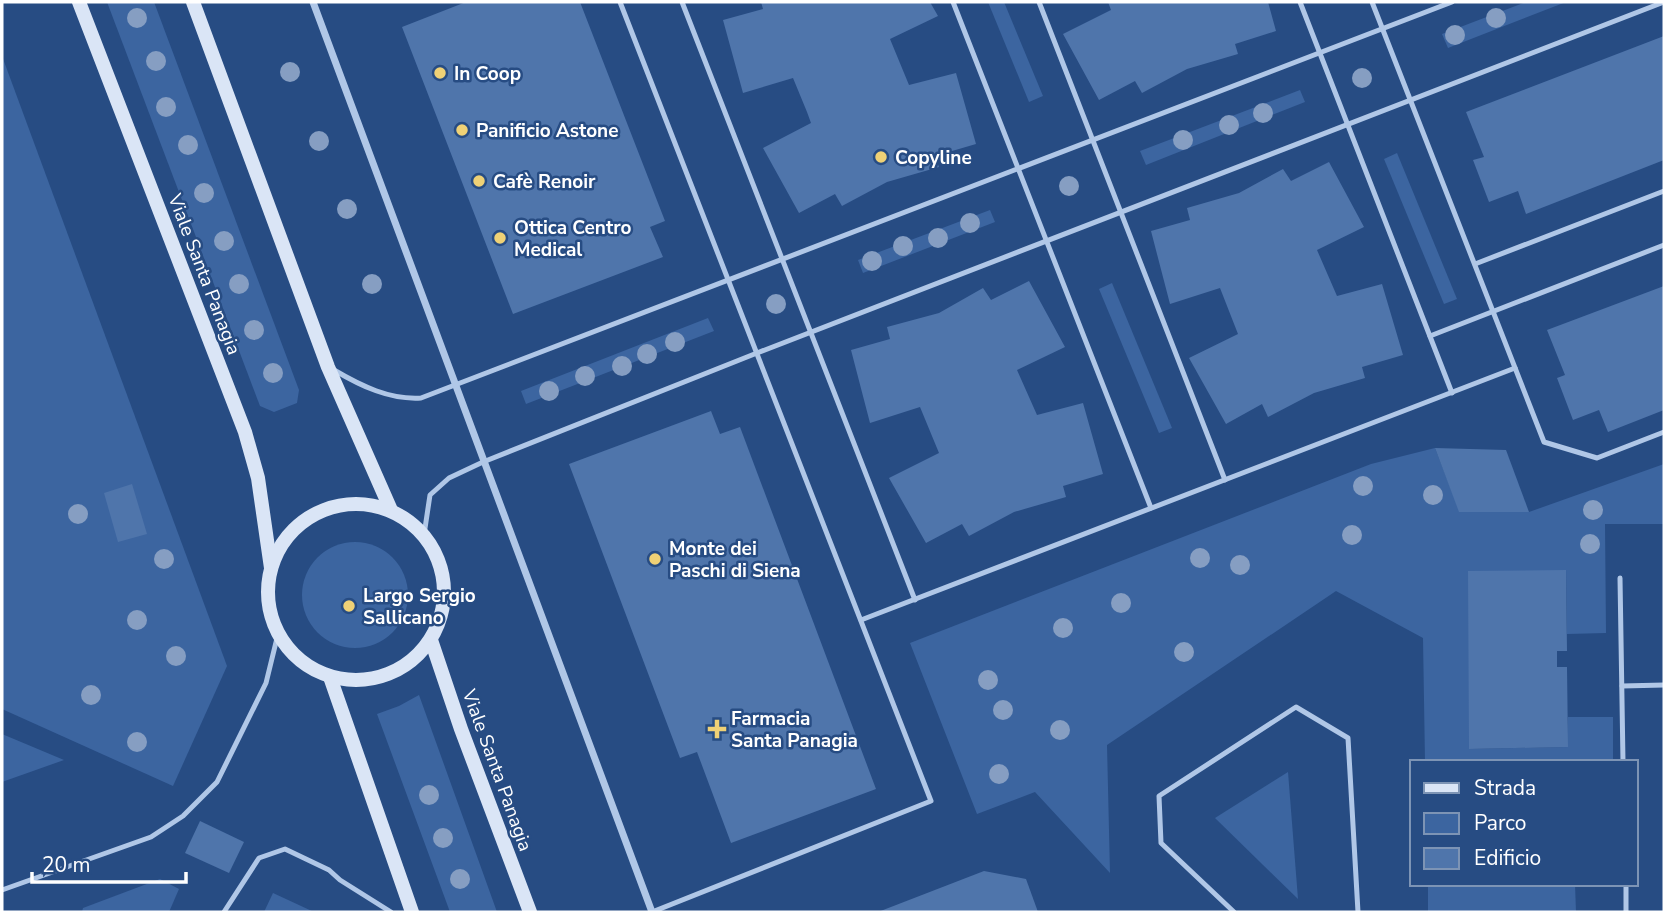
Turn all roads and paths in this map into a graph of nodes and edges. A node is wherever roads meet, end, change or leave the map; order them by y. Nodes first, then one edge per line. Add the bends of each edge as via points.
1 (79, 2) edge
2 (193, 2) edge
3 (313, 2) edge
4 (620, 2) edge
5 (682, 2) edge
6 (953, 2) edge
7 (1039, 2) edge
8 (1300, 2) edge
9 (1372, 2) edge
10 (1452, 2) edge
11 (1664, 2) edge
12 (1383, 28) junction
13 (1320, 52) junction
14 (1411, 100) junction
15 (1348, 125) junction
16 (1093, 140) junction
17 (1018, 169) junction
18 (1664, 191) edge
19 (1121, 212) junction
20 (1046, 240) junction
21 (1664, 245) edge
22 (782, 260) junction
23 (1475, 264) junction
24 (729, 281) junction
25 (1493, 311) junction
26 (810, 332) junction
27 (1430, 335) junction
28 (757, 352) junction
29 (328, 367) junction
30 (1515, 368) junction
31 (454, 386) junction
32 (1452, 393) junction
33 (1664, 432) edge
34 (483, 462) junction
35 (1225, 480) junction
36 (1151, 508) junction
37 (391, 510) junction
38 (424, 535) junction
39 (271, 568) junction
40 (1620, 578) dead end
41 (915, 600) junction
42 (861, 621) junction
43 (278, 634) junction
44 (431, 640) junction
45 (330, 677) junction
46 (1664, 685) edge
47 (1622, 686) junction
48 (1623, 760) edge
49 (1626, 886) edge
50 (2, 890) edge
51 (224, 912) edge
52 (391, 912) edge
53 (412, 912) edge
54 (530, 912) edge
55 (652, 912) edge
56 (1234, 912) edge
57 (1358, 912) edge
58 (1626, 912) edge

1 - 39 main road, Viale Santa Panagia via 246,432
2 - 29 main road
3 - 31 street
4 - 24 lane
5 - 22 lane
6 - 17 lane
7 - 16 lane
8 - 13 lane
9 - 12 lane
10 - 12 lane
11 - 14 lane
12 - 13 lane
12 - 14 lane
13 - 15 lane
13 - 16 lane
14 - 15 lane
14 - 23 lane
15 - 19 lane
15 - 27 lane
16 - 17 lane
16 - 19 lane
17 - 20 lane
17 - 22 lane
18 - 23 lane
19 - 20 lane
19 - 35 lane
20 - 26 lane
20 - 36 lane
21 - 25 lane
22 - 24 lane
22 - 26 lane
23 - 25 lane
24 - 28 lane
24 - 31 lane
25 - 27 lane
25 - 30 lane
26 - 28 lane
26 - 41 lane
27 - 32 lane
28 - 34 lane
28 - 42 lane
29 - 31 lane via 361,386 404,399
29 - 37 main road
30 - 32 lane
30 - 33 lane via 1544,442 1597,458
31 - 34 street
32 - 35 lane
34 - 38 lane via 449,478 430,495
34 - 55 street
35 - 36 lane
36 - 41 lane
37 - 38 main road
37 - 39 main road via 354,504 318,512 297,526 281,545
38 - 44 main road via 444,575 441,620
39 - 43 main road via 267,591
40 - 47 lane
41 - 42 lane
42 - 55 lane via 931,801
43 - 45 main road via 292,653
43 - 50 lane via 266,683 217,782 183,816 151,836
44 - 45 main road via 397,671 376,678
44 - 54 main road, Viale Santa Panagia
45 - 53 main road
46 - 47 lane
47 - 48 lane
49 - 58 lane
51 - 52 lane via 259,858 285,849 329,870
56 - 57 lane via 1161,843 1159,796 1296,707 1348,738

